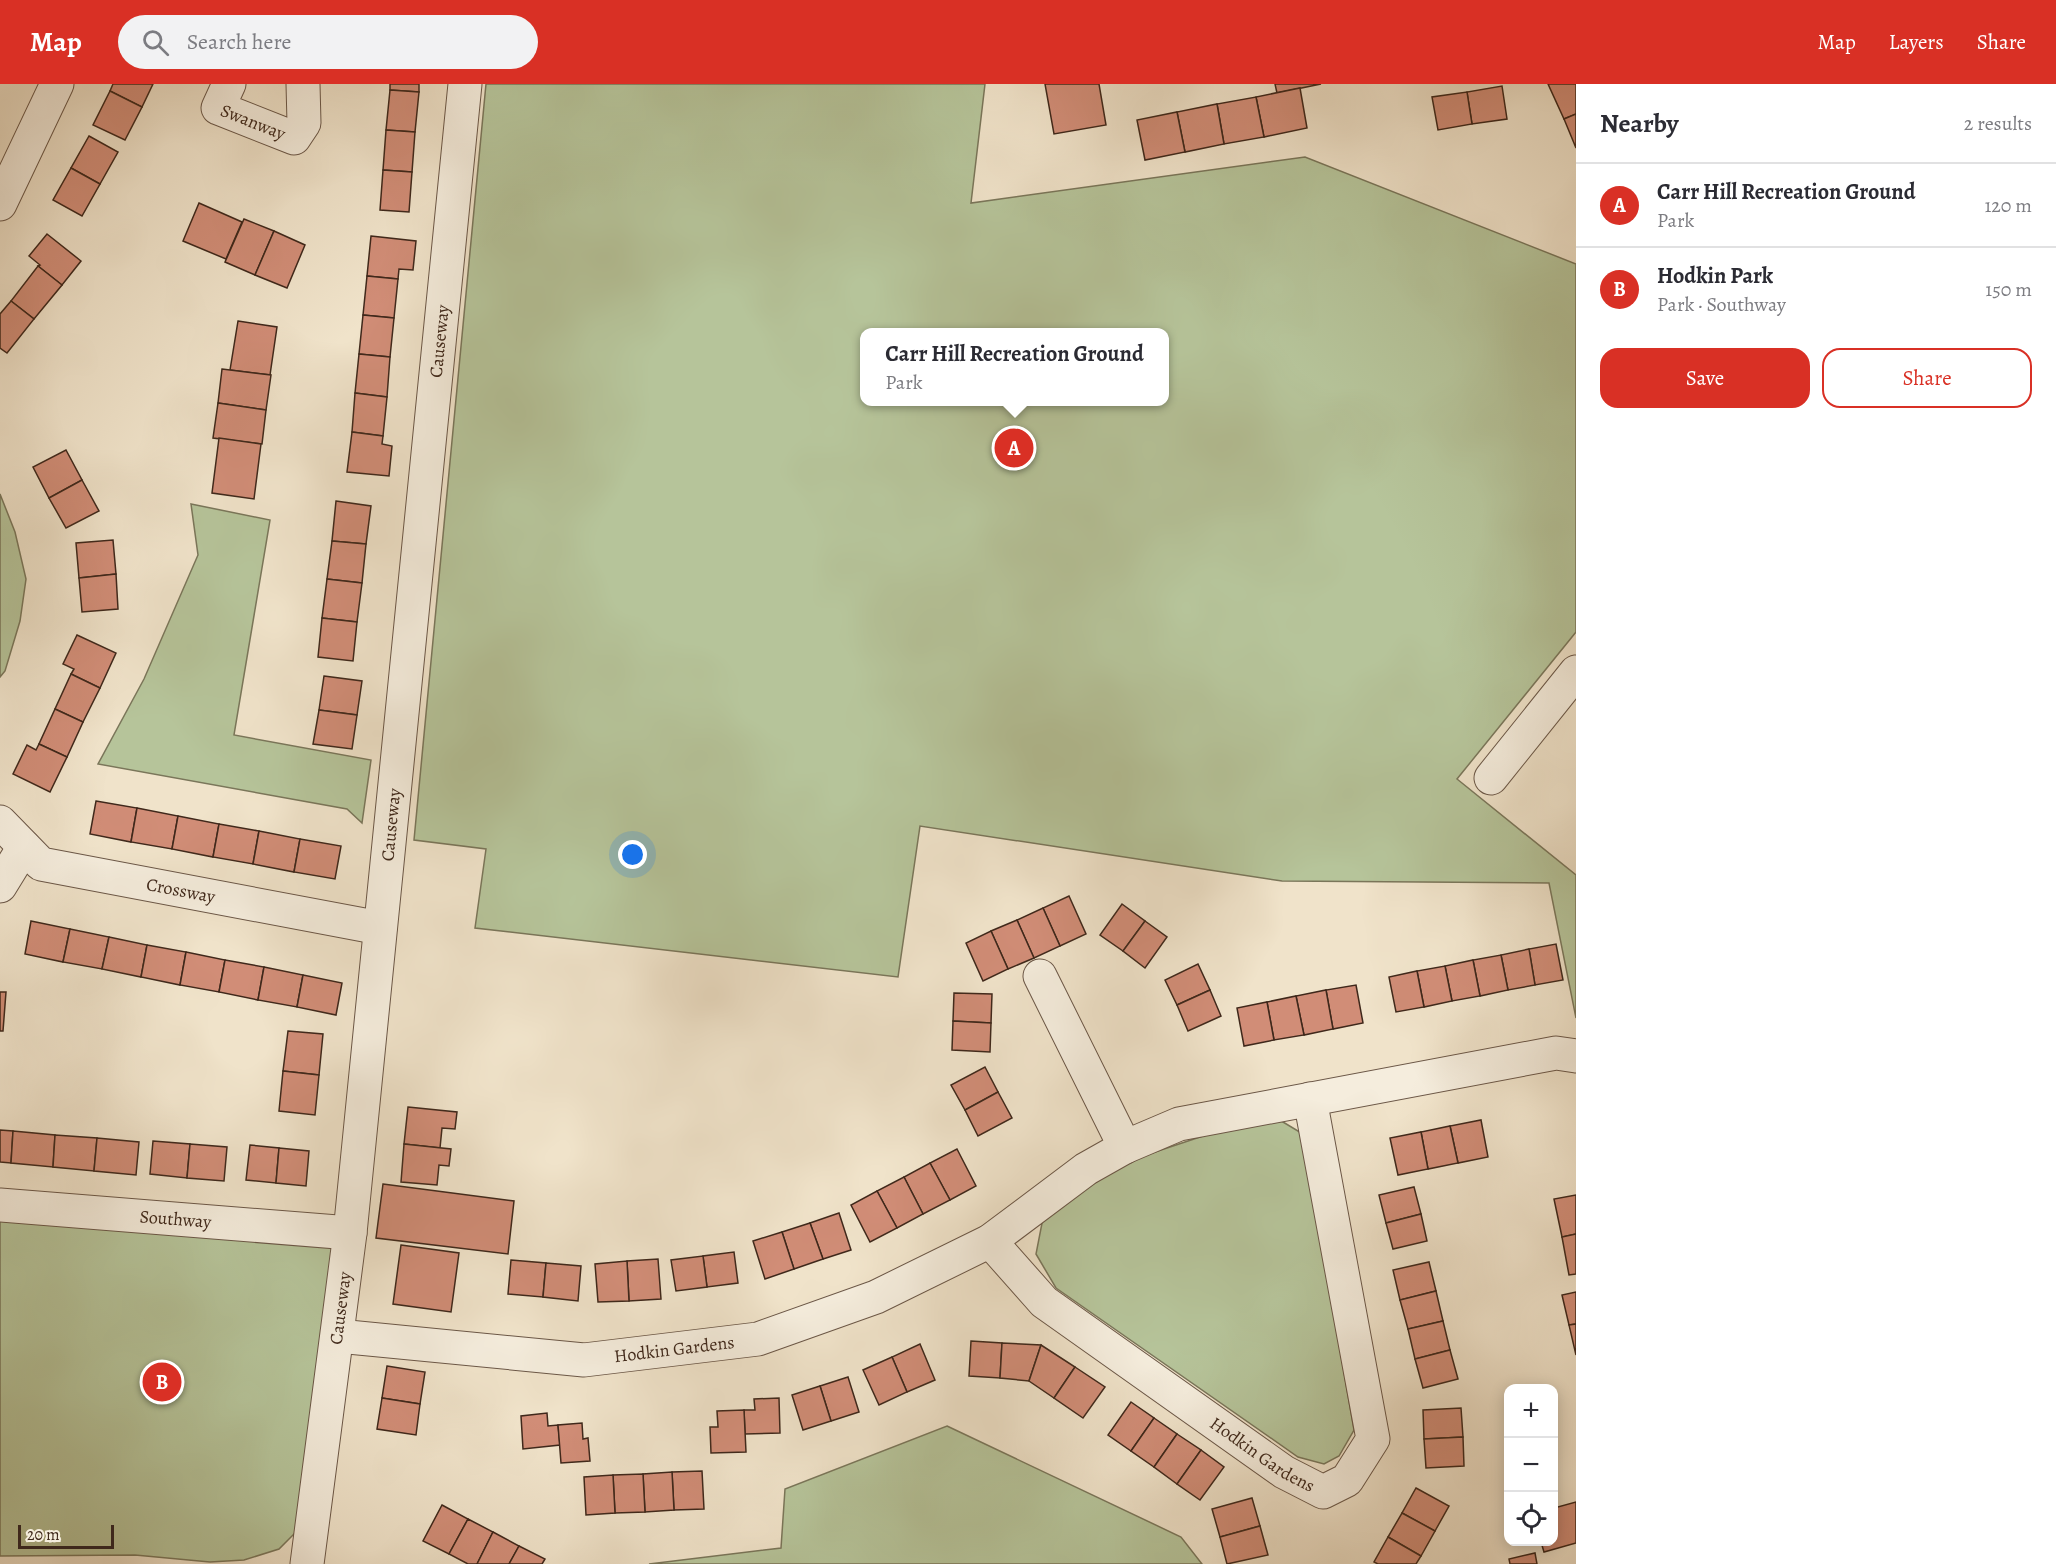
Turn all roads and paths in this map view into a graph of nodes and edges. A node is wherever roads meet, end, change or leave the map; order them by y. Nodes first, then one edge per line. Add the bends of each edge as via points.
1 (57, 84) edge
2 (229, 84) edge
3 (303, 84) edge
4 (465, 84) edge
5 (0, 204) edge
6 (1576, 672) edge
7 (1491, 778) dead end
8 (0, 822) edge
9 (24, 847) junction
10 (0, 886) edge
11 (380, 928) junction
12 (1040, 976) dead end
13 (1576, 1056) edge
14 (1310, 1099) junction
15 (1125, 1147) junction
16 (0, 1205) edge
17 (350, 1233) junction
18 (990, 1241) junction
19 (338, 1336) junction
20 (307, 1564) edge

1 - 5 street
2 - 3 street, Swanway via 218,108 294,138 304,123
4 - 11 street, Causeway
6 - 7 street
8 - 9 street, Crossway
9 - 10 street
9 - 11 street, Crossway via 41,864
11 - 17 street, Causeway
12 - 15 street
13 - 14 street, Hodkin Gardens via 1556,1053
14 - 15 street, Hodkin Gardens via 1179,1124
14 - 18 street, Hodkin Gardens via 1373,1439 1347,1480 1323,1492 1284,1472 1044,1302
15 - 18 street, Hodkin Gardens via 1086,1169
16 - 17 street, Southway
17 - 19 street, Causeway
18 - 19 street, Hodkin Gardens via 876,1297 758,1339 584,1360
19 - 20 street, Causeway

